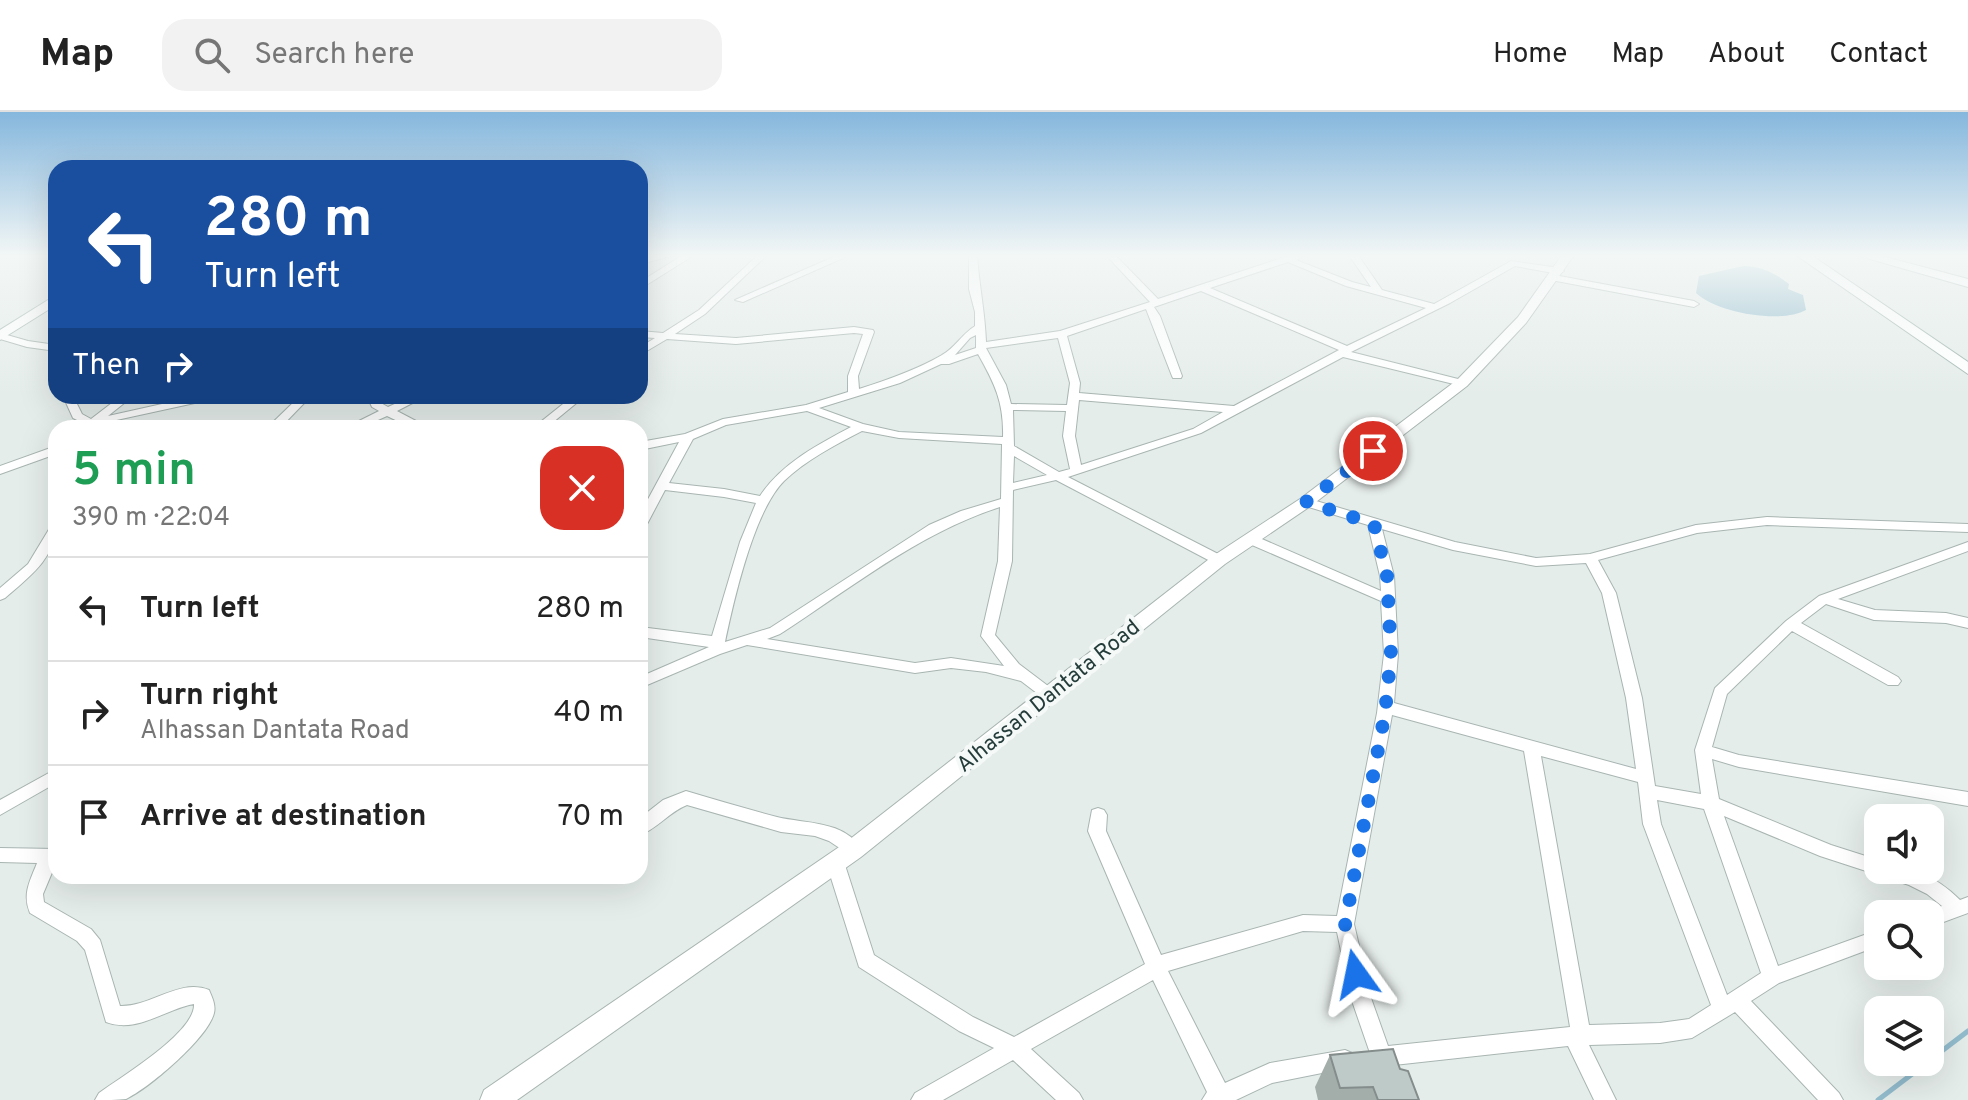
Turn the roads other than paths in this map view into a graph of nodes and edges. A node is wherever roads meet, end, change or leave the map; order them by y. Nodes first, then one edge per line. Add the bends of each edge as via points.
1 (714, 301) edge
2 (977, 301) edge
3 (1150, 301) edge
4 (1163, 301) edge
5 (1232, 301) edge
6 (1413, 301) edge
7 (1446, 301) edge
8 (1536, 301) edge
9 (1683, 301) edge
10 (1869, 301) edge
11 (1878, 301) edge
12 (1694, 304) dead end
13 (48, 305) edge
14 (1153, 305) junction
15 (1435, 307) junction
16 (980, 328) junction
17 (648, 334) edge
18 (1062, 334) junction
19 (666, 335) junction
20 (0, 336) edge
21 (48, 347) edge
22 (648, 347) edge
23 (981, 348) junction
24 (1344, 351) junction
25 (1968, 362) edge
26 (933, 365) junction
27 (1968, 369) edge
28 (1177, 376) dead end
29 (1462, 383) junction
30 (854, 394) junction
31 (1073, 402) junction
32 (117, 404) edge
33 (179, 404) edge
34 (298, 404) edge
35 (376, 404) edge
36 (406, 404) edge
37 (570, 404) edge
38 (1006, 407) junction
39 (808, 408) junction
40 (1236, 410) junction
41 (389, 413) junction
42 (95, 420) edge
43 (112, 420) edge
44 (281, 420) edge
45 (371, 420) edge
46 (409, 420) edge
47 (549, 420) edge
48 (860, 427) junction
49 (688, 437) junction
50 (648, 444) edge
51 (1008, 444) junction
52 (48, 453) edge
53 (1076, 469) junction
54 (0, 470) edge
55 (1059, 476) junction
56 (660, 486) junction
57 (1006, 494) junction
58 (764, 501) junction
59 (1306, 502) junction
60 (648, 510) edge
61 (1374, 524) junction
62 (1968, 528) edge
63 (1250, 539) junction
64 (48, 542) edge
65 (1968, 546) edge
66 (1590, 558) junction
67 (1219, 560) junction
68 (0, 595) edge
69 (1388, 599) junction
70 (1824, 599) junction
71 (1968, 623) edge
72 (1791, 624) junction
73 (648, 633) edge
74 (751, 641) junction
75 (716, 646) junction
76 (1023, 676) junction
77 (648, 679) edge
78 (1893, 681) dead end
79 (1051, 696) junction
80 (1386, 707) junction
81 (1531, 747) junction
82 (1703, 750) junction
83 (48, 780) edge
84 (1646, 784) junction
85 (1968, 799) edge
86 (1711, 803) junction
87 (0, 808) edge
88 (1098, 815) dead end
89 (648, 822) edge
90 (853, 850) junction
91 (0, 855) edge
92 (48, 857) edge
93 (835, 862) junction
94 (1864, 863) edge
95 (48, 865) edge
96 (1929, 884) edge
97 (1962, 907) edge
98 (1345, 924) junction
99 (1864, 943) edge
100 (1156, 966) junction
101 (1772, 977) junction
102 (1730, 1005) junction
103 (1577, 1035) junction
104 (1016, 1049) junction
105 (1381, 1057) junction
106 (1216, 1098) edge
107 (106, 1100) edge
108 (494, 1100) edge
109 (922, 1100) edge
110 (1072, 1100) edge
111 (1396, 1100) edge
112 (1605, 1100) edge
113 (1832, 1100) edge

1 - 19 street
2 - 16 street
3 - 14 street
4 - 14 street
5 - 24 street
6 - 15 street
7 - 15 street
8 - 29 street, Alhassan Dantata Road
9 - 12 street
10 - 27 main road
11 - 25 main road
13 - 20 main road
14 - 18 street
14 - 28 street
15 - 24 street
16 - 23 street
16 - 26 street
17 - 19 street
18 - 23 street
18 - 31 street via 1075,383
19 - 22 street
19 - 30 street via 736,341 869,332 853,376
20 - 21 street
23 - 26 street
23 - 38 street
24 - 29 street
24 - 40 street
26 - 30 street
29 - 59 street, Alhassan Dantata Road
30 - 39 street
31 - 38 street
31 - 40 street
31 - 53 street via 1069,436
32 - 42 street
33 - 43 street
34 - 44 street
35 - 41 street
36 - 41 street
37 - 47 street
38 - 51 street
39 - 48 street
39 - 49 street via 723,422
40 - 53 street via 1197,431
41 - 45 street
41 - 46 street
48 - 51 street
48 - 58 street via 821,447 774,484
49 - 50 street
49 - 56 street
51 - 55 street
51 - 57 street
52 - 54 street
53 - 55 street
55 - 57 street
55 - 67 street
56 - 58 street
56 - 60 street
57 - 74 street via 934,528 799,617
57 - 76 street via 1005,561 988,636
58 - 75 street
59 - 61 street
59 - 63 street, Alhassan Dantata Road
61 - 66 street via 1518,561
61 - 69 street
62 - 66 street via 1767,521 1696,529
63 - 67 street, Alhassan Dantata Road
63 - 69 street
64 - 68 street via 33,567
65 - 70 street
66 - 84 street via 1609,593 1634,698
67 - 79 street, Alhassan Dantata Road
69 - 80 street via 1391,654
70 - 71 street via 1874,615
70 - 72 street
72 - 78 street
72 - 82 street via 1720,692
73 - 75 street
74 - 75 street
74 - 76 street via 915,668 951,663
75 - 77 street
76 - 79 street
79 - 90 street, Alhassan Dantata Road
80 - 81 street
80 - 98 street
81 - 84 street
81 - 103 street
82 - 85 street via 1739,761
82 - 86 street
83 - 87 street
84 - 86 street
84 - 102 street via 1652,824
86 - 94 street
86 - 101 street
88 - 100 street via 1097,831
89 - 90 street via 686,798 781,825 816,829
90 - 93 street, Alhassan Dantata Road
91 - 92 street
93 - 104 street via 866,961
93 - 108 street, Alhassan Dantata Road
95 - 107 street via 34,894 36,907 93,946 113,1015 134,1016 192,994 202,996 206,1007 182,1041
96 - 97 street
98 - 100 street via 1303,923
98 - 105 street
99 - 101 street
100 - 104 street
100 - 106 street
101 - 102 street
102 - 103 street via 1692,1028
102 - 113 street
103 - 105 street
103 - 112 street
104 - 109 street
104 - 110 street
105 - 106 street via 1270,1073
105 - 111 street

